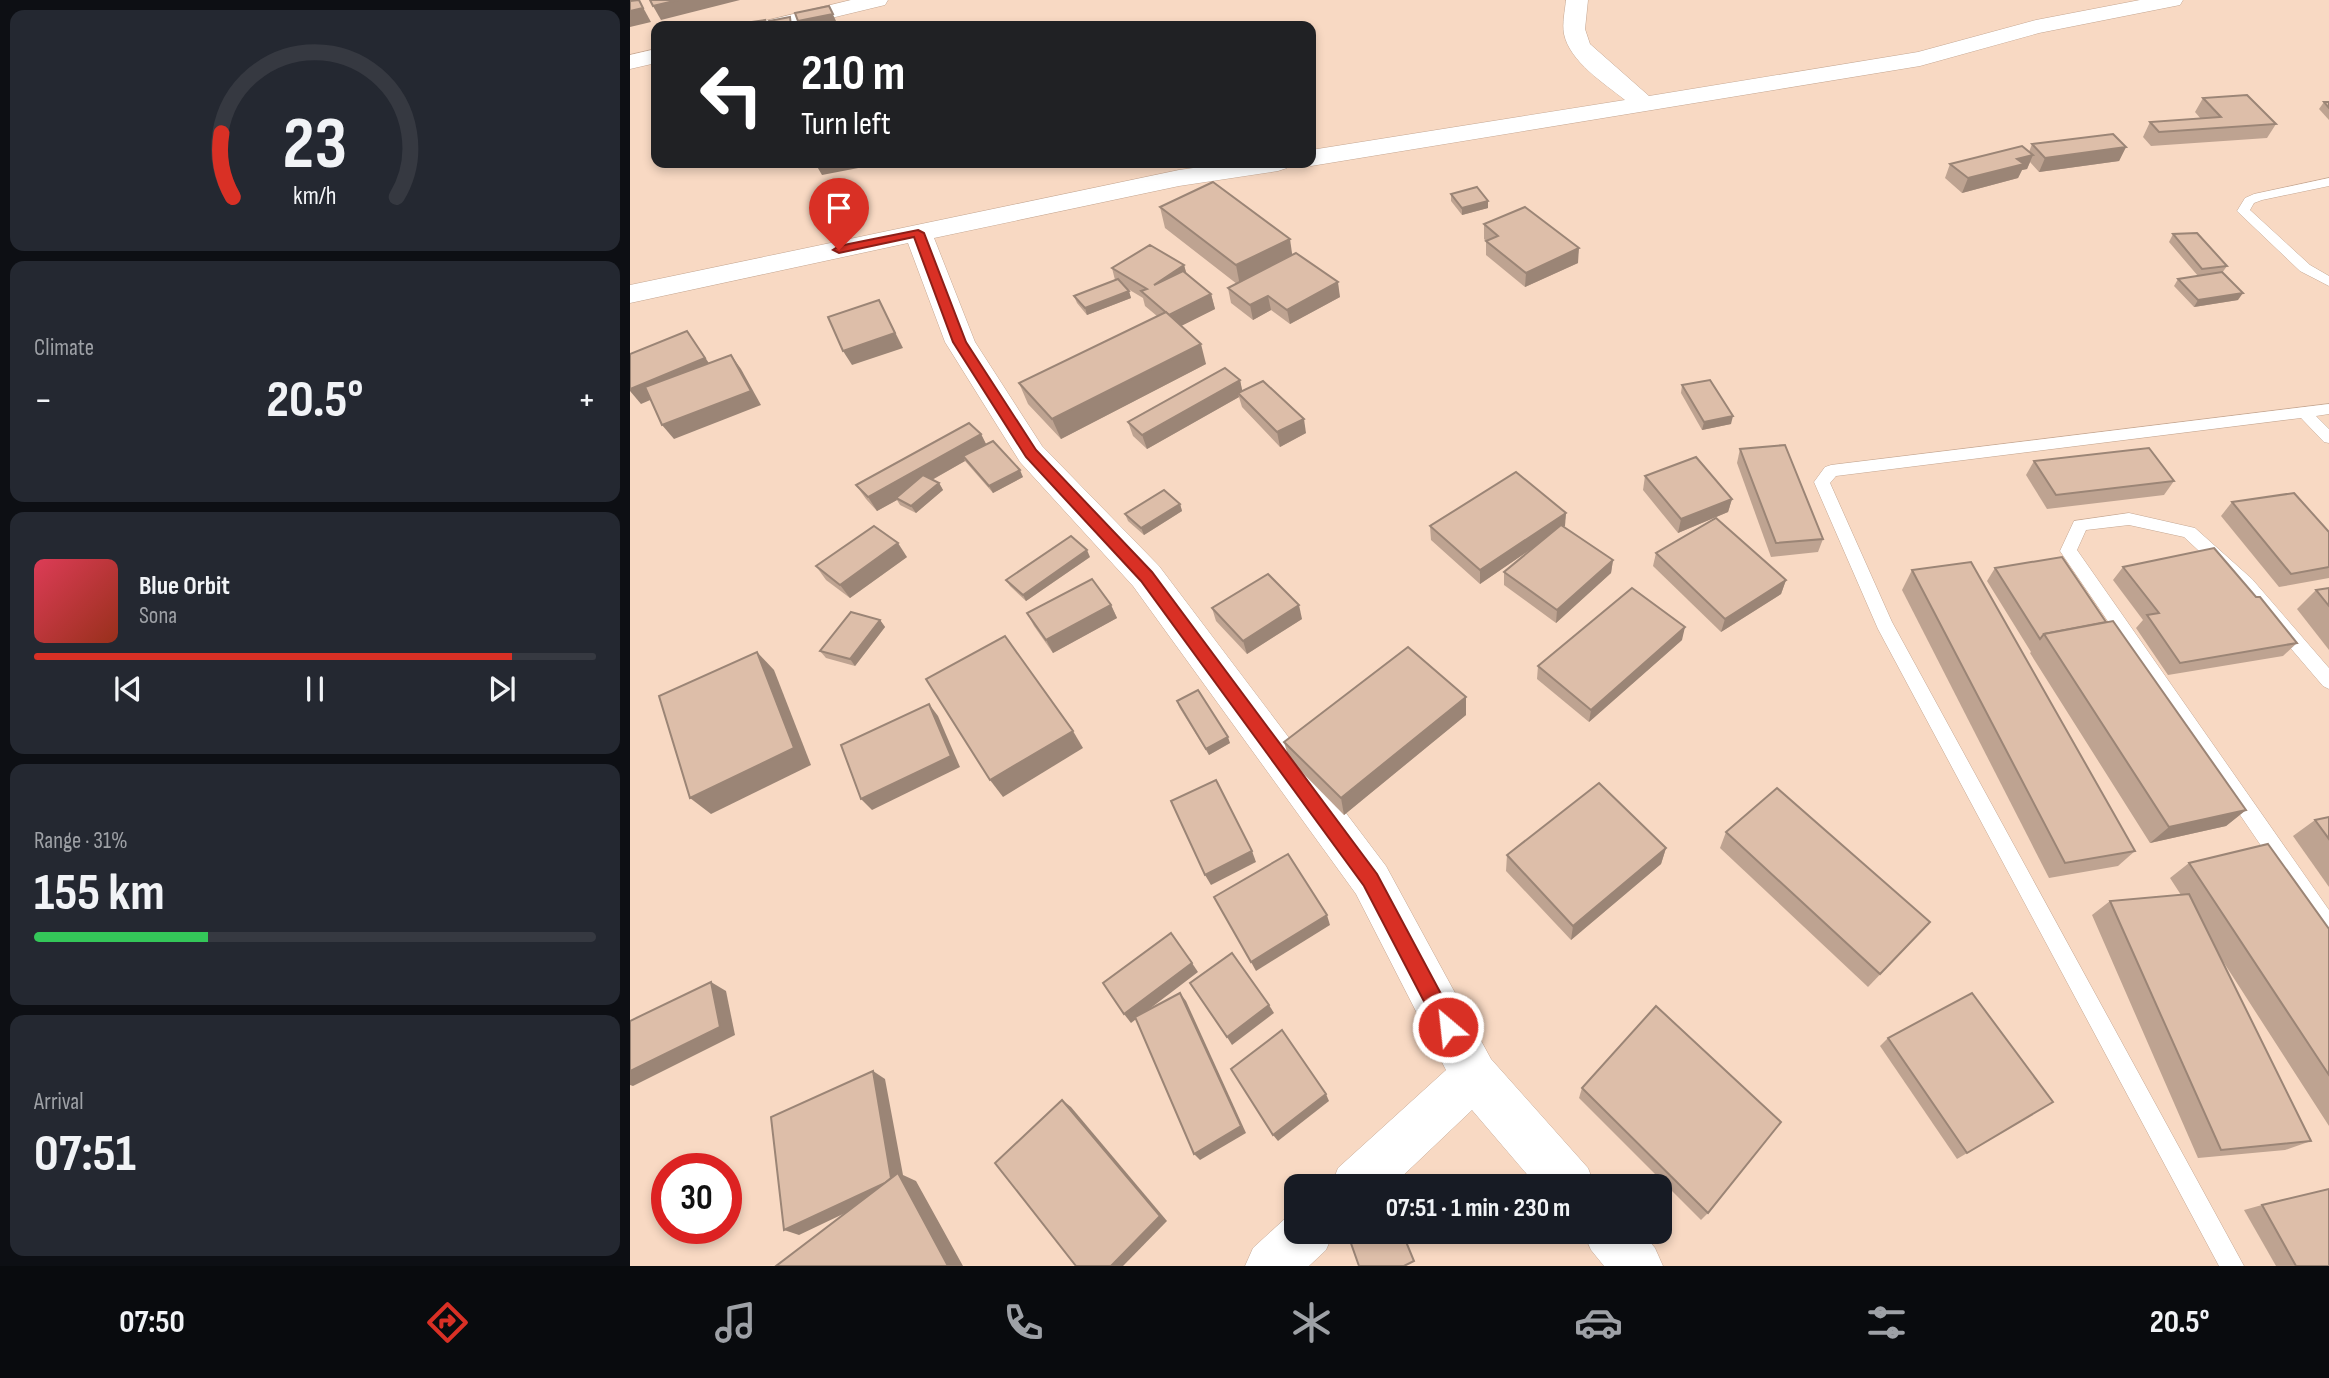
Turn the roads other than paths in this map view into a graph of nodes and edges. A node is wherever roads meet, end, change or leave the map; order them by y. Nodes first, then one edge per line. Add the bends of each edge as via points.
1 (877, 0) edge
2 (1577, 0) edge
3 (2172, 0) edge
4 (793, 21) edge
5 (651, 57) edge
6 (630, 62) edge
7 (1643, 103) junction
8 (1316, 157) edge
9 (1245, 168) edge
10 (2329, 182) edge
11 (918, 233) junction
12 (2329, 282) edge
13 (630, 294) edge
14 (2329, 409) edge
15 (2303, 411) junction
16 (2329, 438) edge
17 (2329, 681) edge
18 (2329, 928) edge
19 (1474, 1076) junction
20 (1369, 1174) edge
21 (1560, 1174) edge
22 (1295, 1244) edge
23 (1619, 1244) edge
24 (1271, 1266) edge
25 (1637, 1266) edge
26 (2232, 1266) edge

1 - 4 street
2 - 7 street via 1576,40
3 - 7 street via 2036,27 1920,59
5 - 6 street
7 - 8 street
9 - 11 street
10 - 12 lane via 2258,197 2243,211 2305,268
11 - 13 street
11 - 19 street via 960,342 1031,454 1146,576 1371,880
14 - 15 lane
15 - 16 lane
15 - 26 lane via 1831,471 1822,482 1884,624
17 - 18 lane via 2246,584 2189,532 2129,519 2080,525 2068,551
19 - 20 street
19 - 21 street
22 - 24 street
23 - 25 street

